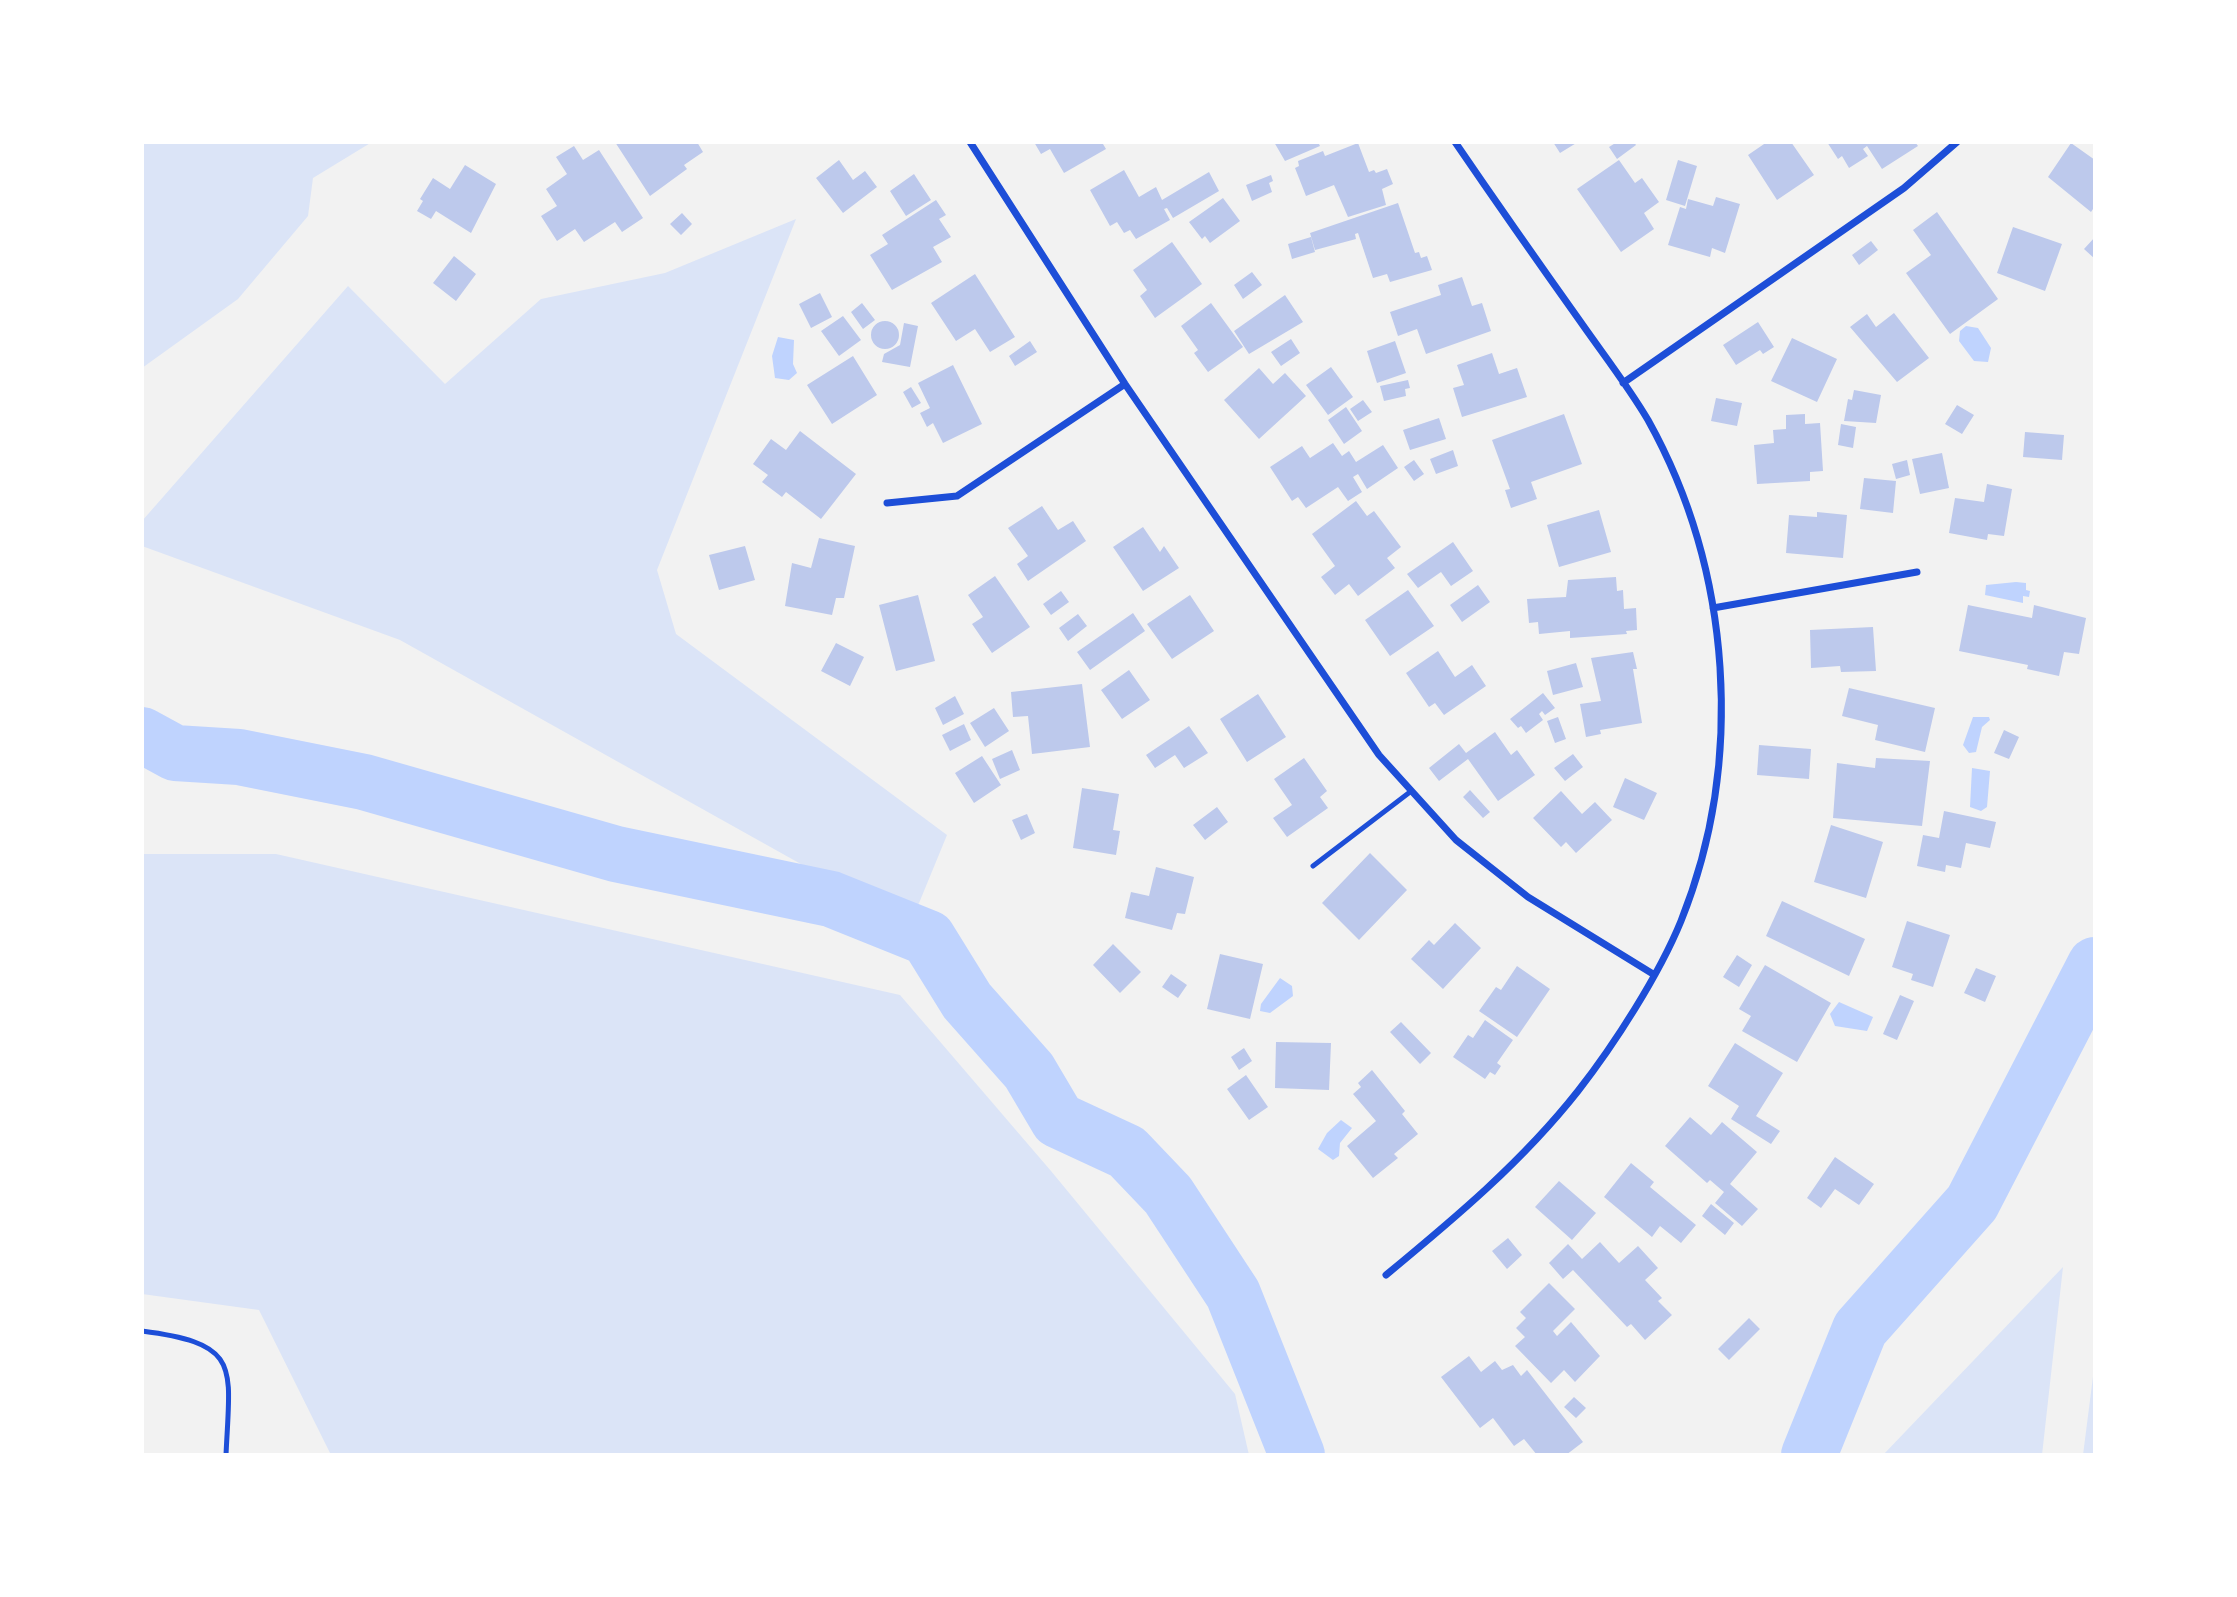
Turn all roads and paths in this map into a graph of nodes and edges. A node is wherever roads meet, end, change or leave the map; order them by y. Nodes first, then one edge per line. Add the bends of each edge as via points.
1 (970, 142) edge
2 (1454, 142) edge
3 (1957, 142) edge
4 (1623, 383) junction
5 (1125, 384) junction
6 (887, 503) dead end
7 (1917, 572) dead end
8 (1713, 608) junction
9 (1410, 792) junction
10 (1313, 866) dead end
11 (1653, 974) junction
12 (1387, 1275) dead end
13 (142, 1331) edge
14 (226, 1455) edge

1 - 5 street
2 - 4 street
3 - 4 street via 1904,188
4 - 8 street via 1648,421 1686,506
5 - 6 street via 957,496
5 - 9 street via 1378,755
7 - 8 street
8 - 11 street via 1722,688 1718,778 1704,851 1680,923
9 - 10 lane
9 - 11 street via 1456,840 1528,897
11 - 12 street via 1585,1081 1533,1144 1476,1201
13 - 14 lane via 195,1340 211,1348 223,1365 229,1383

